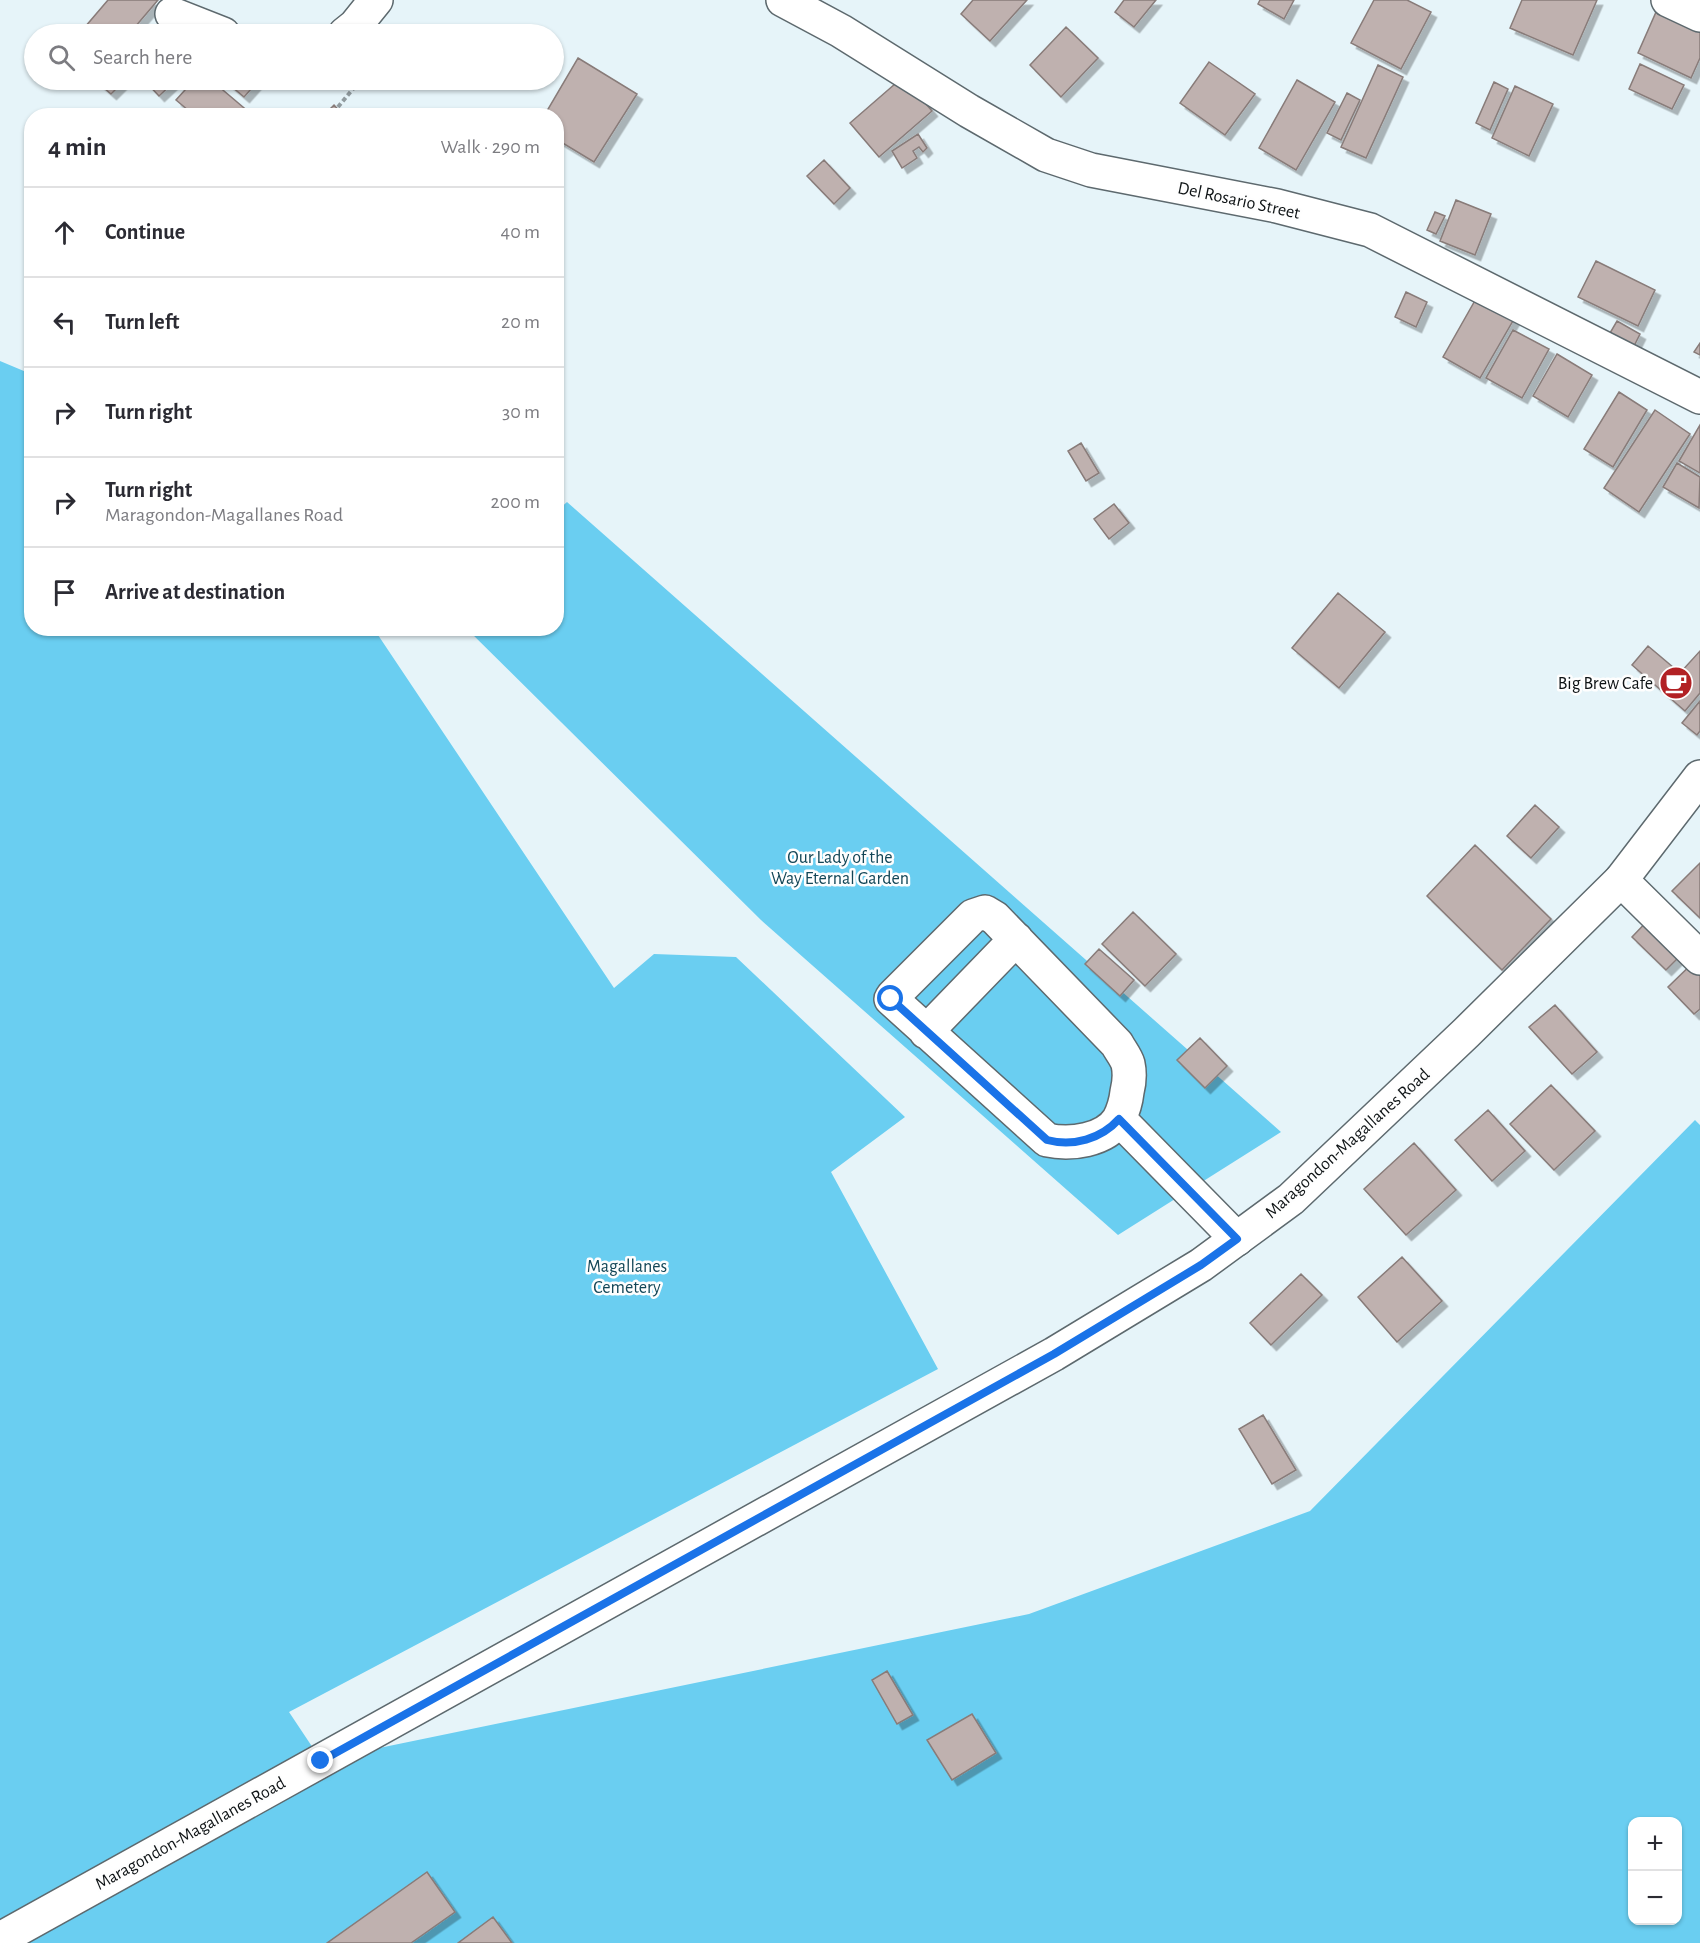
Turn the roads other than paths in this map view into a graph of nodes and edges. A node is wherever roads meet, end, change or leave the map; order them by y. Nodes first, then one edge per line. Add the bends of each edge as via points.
1 (376, 0) edge
2 (783, 0) edge
3 (1668, 0) edge
4 (172, 14) dead end
5 (1700, 15) edge
6 (198, 24) edge
7 (357, 24) edge
8 (1700, 397) edge
9 (1700, 777) edge
10 (1621, 880) junction
11 (1016, 939) junction
12 (1700, 958) edge
13 (926, 1032) junction
14 (1119, 1119) junction
15 (1237, 1239) junction
16 (0, 1939) edge

1 - 7 main road
2 - 8 main road, Del Rosario Street via 1046,155 1091,170 1277,206 1370,230
3 - 5 main road
4 - 6 main road
9 - 10 main road, Maragondon-Magallanes Road
10 - 12 main road
10 - 15 main road, Maragondon-Magallanes Road via 1291,1199
11 - 13 main road
11 - 13 main road via 995,918 986,912 979,913 893,996 894,1003
11 - 14 main road via 1117,1044 1128,1064 1129,1084
13 - 14 main road via 1047,1140 1085,1140 1104,1132
14 - 15 main road
15 - 16 main road, Maragondon-Magallanes Road via 1054,1354

